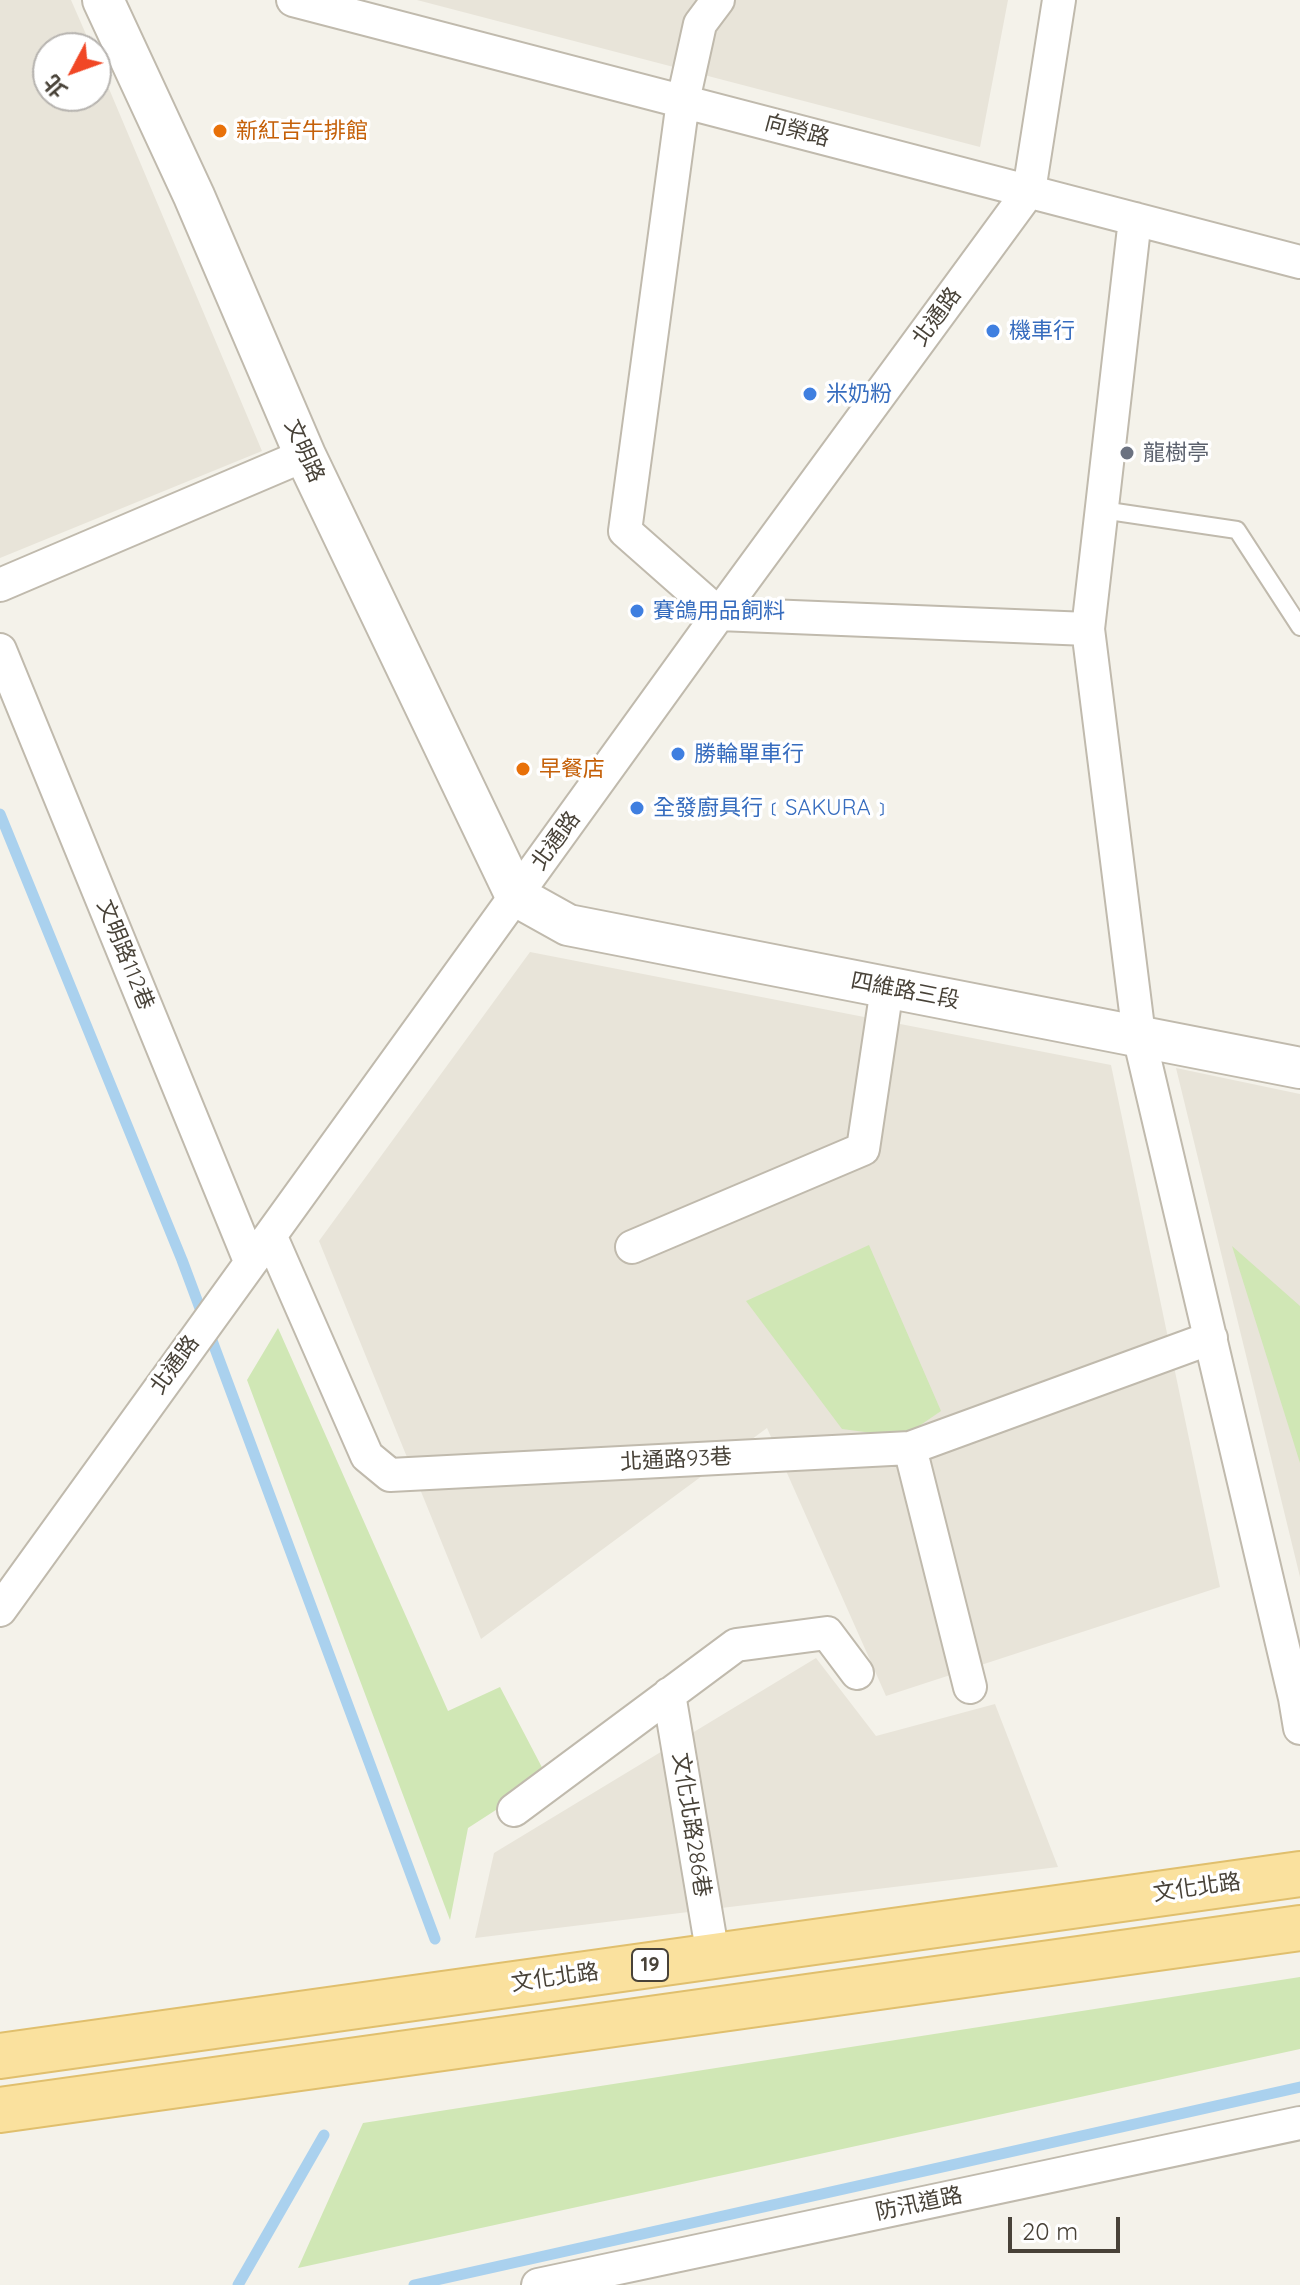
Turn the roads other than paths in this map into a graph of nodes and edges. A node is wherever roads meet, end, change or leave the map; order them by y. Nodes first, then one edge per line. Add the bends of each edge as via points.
1 (103, 0) edge
2 (293, 0) edge
3 (718, 0) edge
4 (1059, 0) edge
5 (683, 101) junction
6 (1029, 191) junction
7 (1135, 219) junction
8 (1300, 262) edge
9 (305, 455) junction
10 (1102, 510) junction
11 (0, 585) edge
12 (719, 614) junction
13 (1300, 627) edge
14 (1088, 629) junction
15 (0, 650) edge
16 (516, 896) junction
17 (887, 988) junction
18 (1139, 1036) junction
19 (1300, 1068) edge
20 (632, 1247) dead end
21 (260, 1249) junction
22 (1211, 1338) junction
23 (910, 1448) junction
24 (0, 1610) edge
25 (857, 1673) dead end
26 (970, 1687) dead end
27 (669, 1694) junction
28 (1298, 1707) edge
29 (514, 1810) dead end
30 (1300, 1874) edge
31 (1300, 1928) edge
32 (713, 1956) junction
33 (0, 2056) edge
34 (0, 2110) edge
35 (1300, 2123) edge
36 (538, 2285) edge

1 - 9 street, 文明路
2 - 5 street, 向榮路
3 - 5 street via 700,24
4 - 6 street, 北通路
5 - 6 street, 向榮路
5 - 12 street via 625,531
6 - 7 street, 向榮路
6 - 12 street, 北通路
7 - 8 street, 向榮路
7 - 10 street
9 - 11 street
9 - 16 street, 文明路
10 - 13 lane via 1237,530
10 - 14 street
12 - 14 street
12 - 16 street, 北通路
14 - 18 street
15 - 21 street, 文明路112巷
16 - 17 street, 四維路三段 via 568,925
16 - 21 street, 北通路
17 - 18 street, 四維路三段
17 - 20 street via 863,1149
18 - 19 street, 四維路三段
18 - 22 street
21 - 23 street, 北通路93巷 via 367,1456 390,1475
21 - 24 street, 北通路
22 - 23 street, 北通路93巷
22 - 28 street
23 - 26 street
25 - 27 street via 827,1633 736,1645
27 - 29 street
27 - 32 street, 文化北路286巷
30 - 32 main road, 文化北路 / 19
31 - 34 main road
32 - 33 main road, 文化北路 / 19
35 - 36 street, 防汛道路

